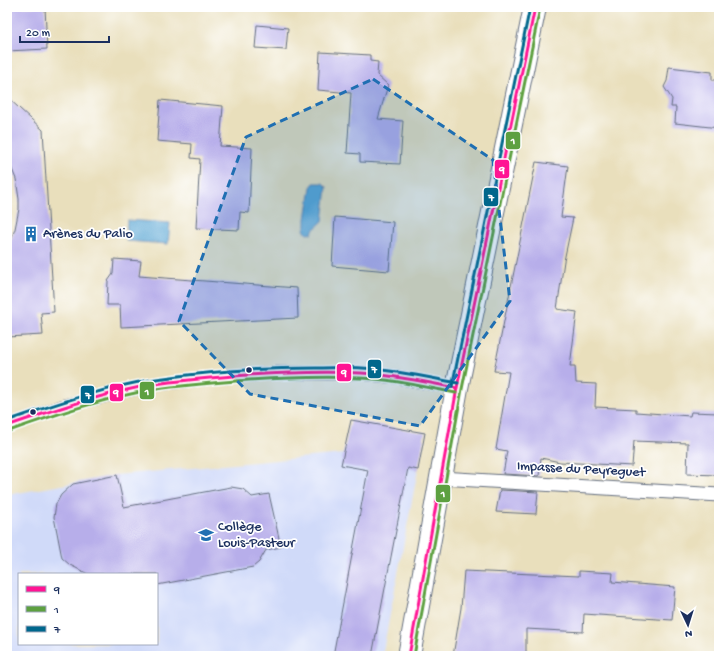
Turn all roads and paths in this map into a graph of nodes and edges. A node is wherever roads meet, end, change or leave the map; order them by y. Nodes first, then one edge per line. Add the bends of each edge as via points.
1 (535, 7) edge
2 (457, 388) junction
3 (7, 426) edge
4 (441, 478) junction
5 (719, 495) edge
6 (409, 656) edge

1 - 2 main road
2 - 3 lane via 361,373 278,373 210,378 156,384 124,391 64,406
2 - 4 main road
4 - 5 lane, Impasse du Peyreguet
4 - 6 main road

